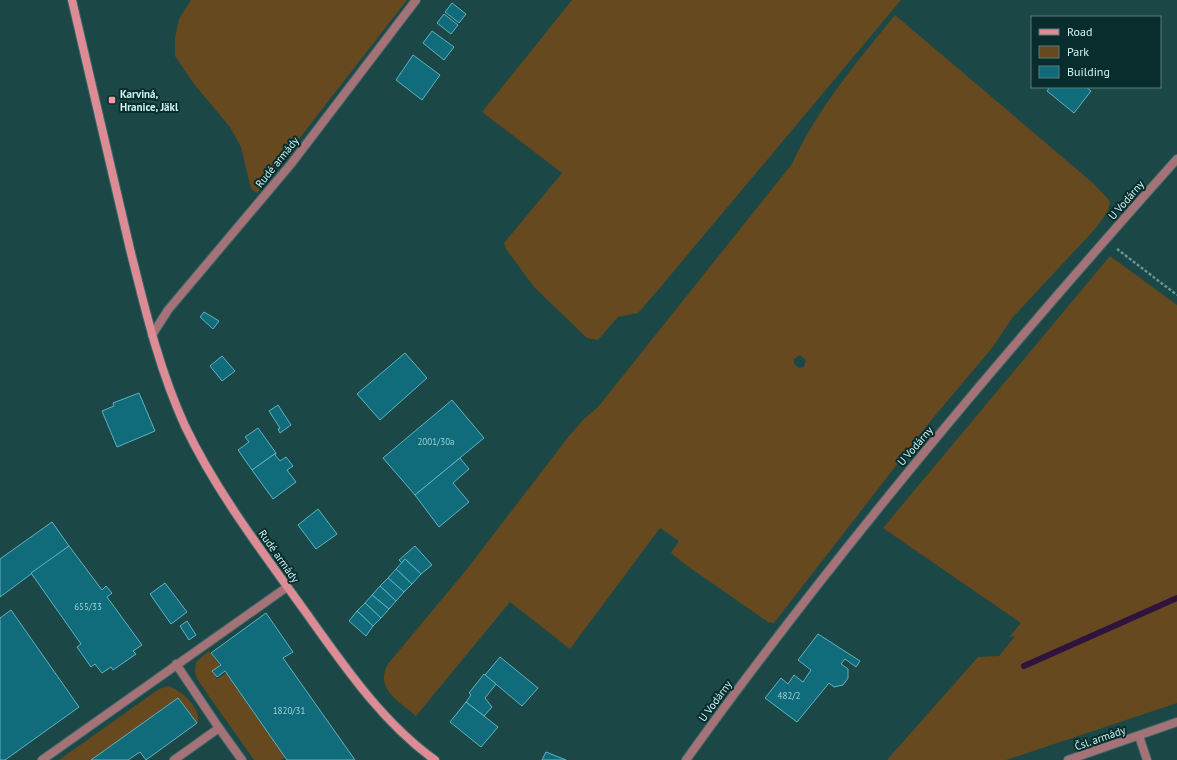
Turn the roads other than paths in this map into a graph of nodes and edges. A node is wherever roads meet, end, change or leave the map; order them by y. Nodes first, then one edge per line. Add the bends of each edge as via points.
1 (72, 0) edge
2 (416, 0) edge
3 (1177, 159) edge
4 (152, 335) junction
5 (287, 586) junction
6 (176, 664) junction
7 (1177, 722) edge
8 (220, 728) junction
9 (1139, 736) junction
10 (42, 760) edge
11 (174, 760) edge
12 (242, 760) edge
13 (435, 760) edge
14 (686, 760) edge
15 (1068, 760) edge
16 (1147, 760) edge

1 - 4 main road, Rudé armády
2 - 4 street, Rudé armády via 291,164 168,310
3 - 14 street, U Vodárny via 883,500 735,691
4 - 5 main road, Rudé armády via 171,393 201,456 230,504
5 - 6 street
5 - 13 main road, Rudé armády via 379,707
6 - 8 street
6 - 10 street
7 - 9 street, Čsl. armády
8 - 11 street
8 - 12 street
9 - 15 street, Čsl. armády
9 - 16 street, Čsl. armády

